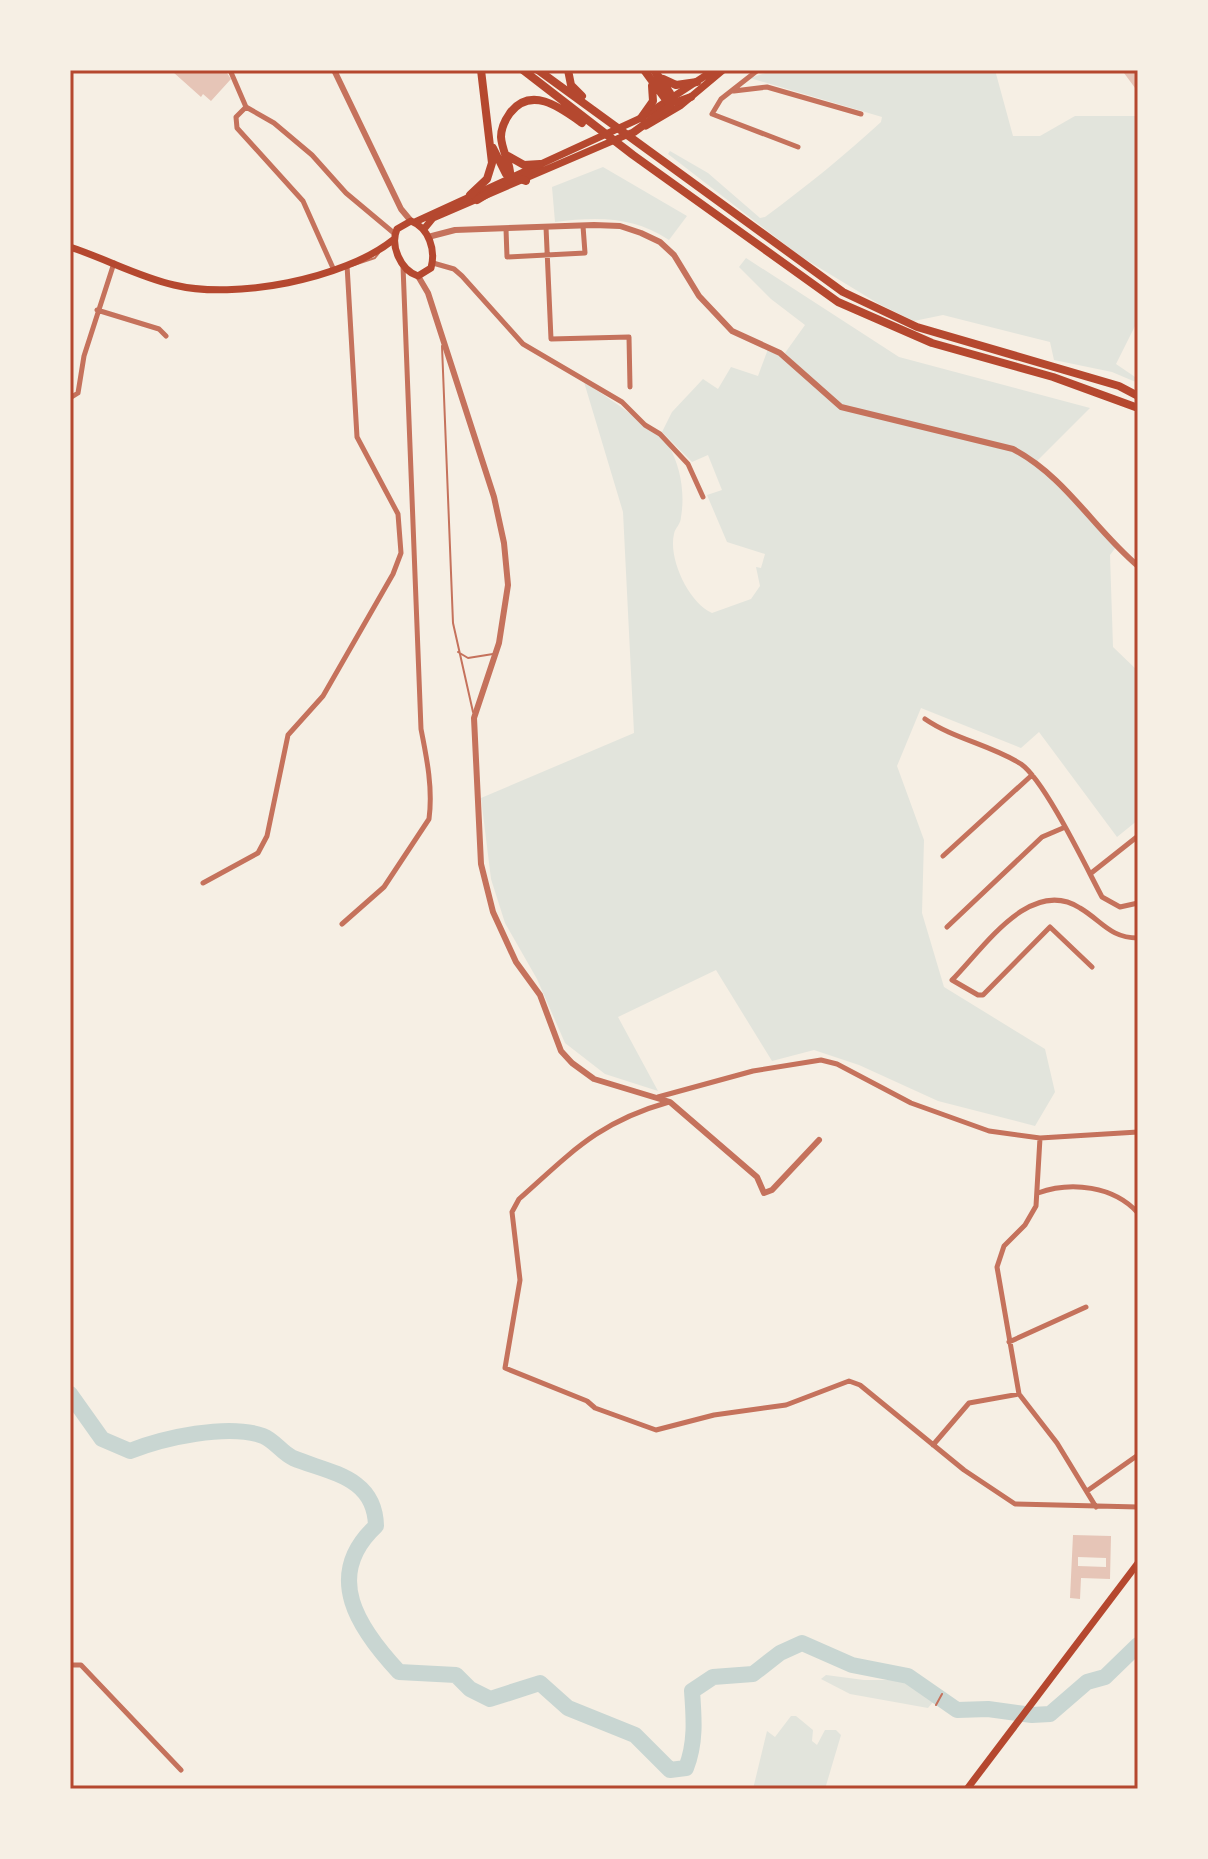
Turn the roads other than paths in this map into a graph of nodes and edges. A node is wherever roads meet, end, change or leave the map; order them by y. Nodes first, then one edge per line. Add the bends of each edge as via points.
1 (230, 70) edge
2 (334, 70) edge
3 (481, 70) edge
4 (523, 70) edge
5 (538, 70) edge
6 (568, 70) edge
7 (644, 70) edge
8 (714, 70) edge
9 (723, 70) edge
10 (758, 70) edge
11 (655, 76) edge
12 (697, 82) junction
13 (729, 92) junction
14 (691, 97) junction
15 (671, 102) junction
16 (246, 107) junction
17 (861, 114) dead end
18 (601, 116) junction
19 (641, 118) junction
20 (590, 123) junction
21 (634, 132) junction
22 (491, 143) junction
23 (798, 147) dead end
24 (505, 151) junction
25 (540, 164) junction
26 (510, 177) junction
27 (526, 181) junction
28 (473, 198) junction
29 (401, 209) junction
30 (413, 221) junction
31 (402, 224) junction
32 (583, 226) junction
33 (546, 227) junction
34 (506, 229) junction
35 (426, 233) junction
36 (394, 237) junction
37 (70, 247) edge
38 (383, 248) junction
39 (547, 256) junction
40 (401, 261) junction
41 (114, 262) junction
42 (347, 263) junction
43 (433, 263) junction
44 (333, 268) junction
45 (419, 274) junction
46 (402, 286) junction
47 (97, 310) junction
48 (166, 336) dead end
49 (442, 336) junction
50 (630, 387) dead end
51 (1138, 396) edge
52 (70, 398) edge
53 (1138, 408) edge
54 (703, 497) dead end
55 (1138, 566) edge
56 (457, 651) junction
57 (495, 654) junction
58 (474, 718) junction
59 (925, 719) dead end
60 (1032, 775) junction
61 (1063, 828) junction
62 (1138, 836) edge
63 (943, 856) dead end
64 (1090, 874) junction
65 (203, 883) dead end
66 (1138, 903) edge
67 (342, 924) dead end
68 (947, 927) dead end
69 (1138, 938) edge
70 (1092, 967) dead end
71 (658, 1097) junction
72 (670, 1102) junction
73 (1138, 1132) edge
74 (1040, 1138) junction
75 (819, 1140) dead end
76 (1038, 1193) junction
77 (1138, 1213) edge
78 (1086, 1307) dead end
79 (1009, 1342) junction
80 (1138, 1351) edge
81 (1138, 1392) edge
82 (1019, 1394) junction
83 (933, 1445) junction
84 (1138, 1455) edge
85 (1087, 1491) junction
86 (1096, 1507) junction
87 (1138, 1507) edge
88 (1138, 1563) edge
89 (70, 1665) edge
90 (942, 1694) dead end
91 (936, 1705) dead end
92 (181, 1770) dead end
93 (967, 1789) edge

1 - 16 street
2 - 29 street
3 - 22 highway
4 - 20 highway
5 - 18 highway
6 - 18 highway via 571,85
7 - 11 highway
8 - 12 main road
9 - 14 main road
10 - 13 street
11 - 12 highway via 676,85
11 - 15 highway
11 - 19 highway via 653,101
12 - 15 main road
13 - 17 street via 767,87
13 - 23 street via 712,114
14 - 15 highway
14 - 21 main road
15 - 19 main road
15 - 21 highway
16 - 36 street via 312,155
16 - 44 street via 236,117 237,128 303,201
18 - 51 highway via 811,272 860,301 917,327
19 - 25 main road
20 - 24 highway via 546,101 523,102 504,123
20 - 53 highway via 838,302 932,343
21 - 27 main road
22 - 26 highway
22 - 28 highway via 490,173
24 - 25 highway via 518,164
24 - 26 highway
25 - 26 main road
26 - 27 highway
26 - 28 highway
27 - 28 main road
28 - 30 main road
28 - 35 main road via 433,218
29 - 30 street
29 - 31 street
30 - 31 main road
30 - 35 main road
31 - 36 main road
32 - 33 street
32 - 39 street via 585,253
32 - 55 street via 620,226 660,242 722,323 780,353 841,407 1013,449 1037,461
33 - 34 street
33 - 39 street
34 - 35 street
34 - 39 street via 507,257
35 - 43 main road
36 - 38 main road
36 - 40 main road
37 - 41 main road
38 - 40 main road
38 - 42 main road
39 - 50 street via 551,339 629,337
40 - 45 main road
40 - 46 street
41 - 44 main road via 170,284 201,288 286,285
41 - 47 street
42 - 44 main road
42 - 65 street via 357,437 398,514 401,553 323,696 288,735 267,836 258,853
43 - 45 main road
43 - 54 street via 462,276 523,344 622,402 660,434 688,464
45 - 46 street
45 - 49 street
46 - 67 street via 421,729 431,807 429,819 384,887
47 - 48 street via 159,329
47 - 52 street via 78,393
49 - 56 lane
49 - 57 street via 504,543 508,585
56 - 57 lane via 480,659
56 - 58 lane
57 - 58 street
58 - 71 street via 481,864 493,912 516,962 540,995 561,1051 572,1063 594,1079
59 - 60 street via 1020,764
60 - 61 street
60 - 63 street
61 - 64 street
61 - 68 street via 1042,837
62 - 64 street
64 - 66 street via 1109,903
69 - 70 street via 1115,935 1069,903 1041,900 1015,916 952,980 983,995 1050,927
71 - 72 street
71 - 74 street via 753,1071 821,1060 975,1127
72 - 75 street via 757,1177 764,1193
72 - 83 street via 600,1129 519,1199 512,1212 520,1280 505,1368 656,1430 786,1405 841,1383 860,1385
73 - 74 street
74 - 76 street
76 - 77 street via 1056,1187 1086,1188 1128,1202
76 - 79 street via 1030,1217 998,1255
78 - 79 street
79 - 82 street
80 - 81 street
82 - 83 street via 969,1403
82 - 85 street
83 - 86 street via 1015,1504
84 - 85 street
85 - 86 street
86 - 87 street
88 - 93 main road
89 - 92 street via 81,1665
90 - 91 lane

